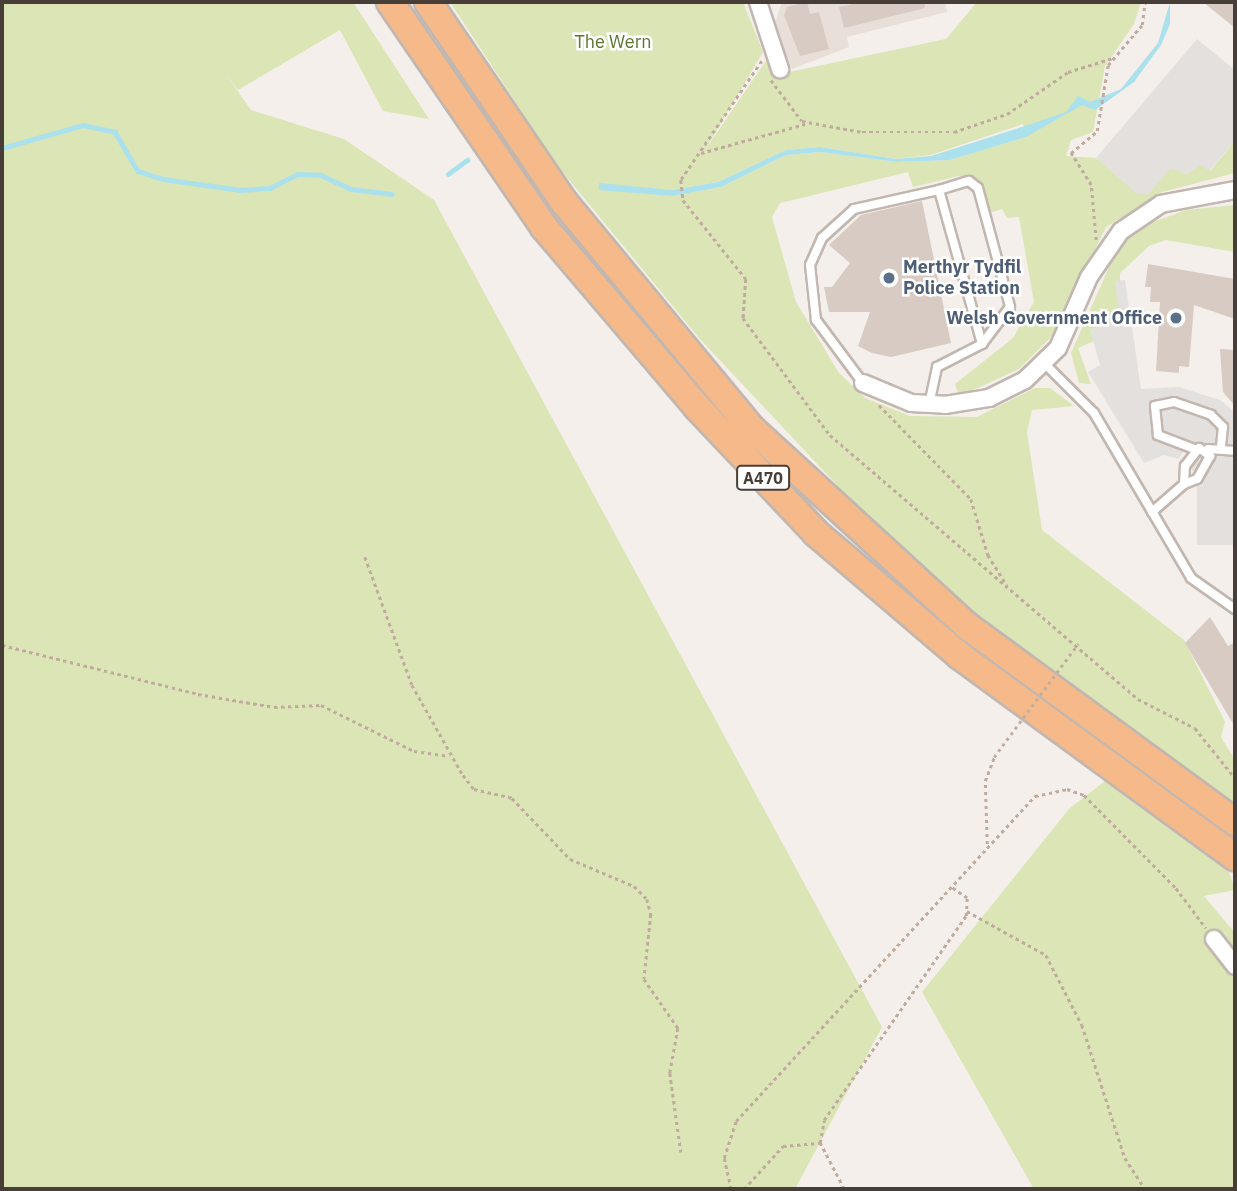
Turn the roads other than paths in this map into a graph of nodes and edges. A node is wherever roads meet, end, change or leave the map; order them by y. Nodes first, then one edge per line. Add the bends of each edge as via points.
1 (390, 2) edge
2 (428, 2) edge
3 (758, 2) edge
4 (771, 71) road end
5 (939, 190) junction
6 (1235, 190) edge
7 (982, 344) junction
8 (1045, 364) junction
9 (863, 383) joint
10 (929, 405) junction
11 (1221, 446) junction
12 (1208, 449) junction
13 (1197, 450) junction
14 (1235, 451) edge
15 (1184, 484) junction
16 (1152, 512) junction
17 (1235, 609) edge
18 (1235, 822) edge
19 (1235, 857) edge
20 (1214, 939) road end
21 (1235, 966) edge

1 - 19 highway, A470 via 544,227 697,407 816,533 960,656
2 - 18 highway, A470 via 564,202 751,428 967,626
3 - 4 street
5 - 7 lane
5 - 7 lane via 970,181 978,188 1010,307
5 - 9 lane via 854,209 822,238 810,265 816,320
6 - 8 street via 1161,204 1104,252 1076,317
7 - 10 lane via 937,367
8 - 10 street via 989,398
8 - 16 lane via 1094,412
9 - 10 street
11 - 12 lane
11 - 13 lane via 1223,427 1211,415 1174,402 1154,407 1158,435
11 - 14 lane
12 - 13 lane
12 - 15 lane via 1197,479
13 - 15 lane via 1185,467
15 - 16 lane
16 - 17 lane via 1199,587
20 - 21 street

